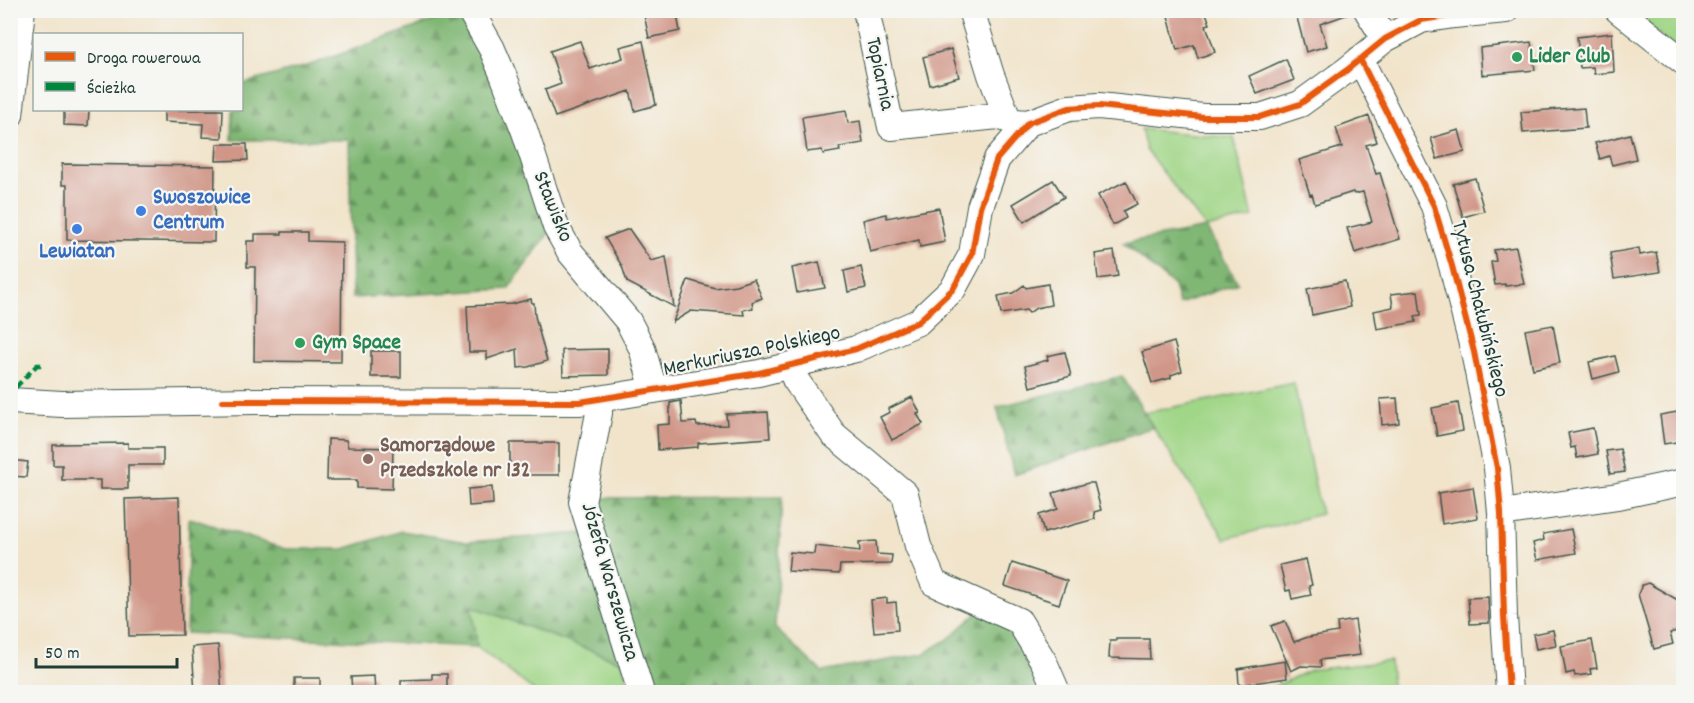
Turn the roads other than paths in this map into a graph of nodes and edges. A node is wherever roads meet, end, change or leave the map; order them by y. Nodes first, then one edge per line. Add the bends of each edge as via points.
1 (22, 10) edge
2 (470, 10) edge
3 (866, 10) edge
4 (971, 10) edge
5 (1368, 10) edge
6 (1506, 10) edge
7 (1618, 10) edge
8 (1385, 39) junction
9 (1360, 59) junction
10 (1683, 62) edge
11 (10, 115) edge
12 (1018, 121) junction
13 (790, 365) junction
14 (654, 390) junction
15 (599, 399) junction
16 (10, 401) edge
17 (1683, 482) edge
18 (1501, 513) junction
19 (639, 693) edge
20 (1057, 693) edge
21 (1509, 693) edge

1 - 11 street
2 - 14 street, Stawisko via 504,77 556,228 570,252 628,321 642,348
3 - 12 street, Topiarnia via 891,127 998,116
4 - 12 street via 991,75
5 - 8 street
6 - 8 street, Merkuriusza Polskiego via 1430,18
7 - 10 street
8 - 9 street, Merkuriusza Polskiego
9 - 12 street, Merkuriusza Polskiego via 1300,104 1260,117 1203,117 1099,106 1069,108
9 - 18 street, Tytusa Chałubińskiego via 1434,206 1476,363 1497,468
12 - 13 street, Merkuriusza Polskiego via 997,159 980,207 972,254 953,290 918,322 855,349
13 - 14 street, Merkuriusza Polskiego
13 - 20 street via 795,379 832,434 905,494 918,546 934,583 1019,621
14 - 15 street, Merkuriusza Polskiego
15 - 16 street, Merkuriusza Polskiego via 62,404
15 - 19 street, Józefa Warszewicza via 582,502
17 - 18 street
18 - 21 street, Tytusa Chałubińskiego

